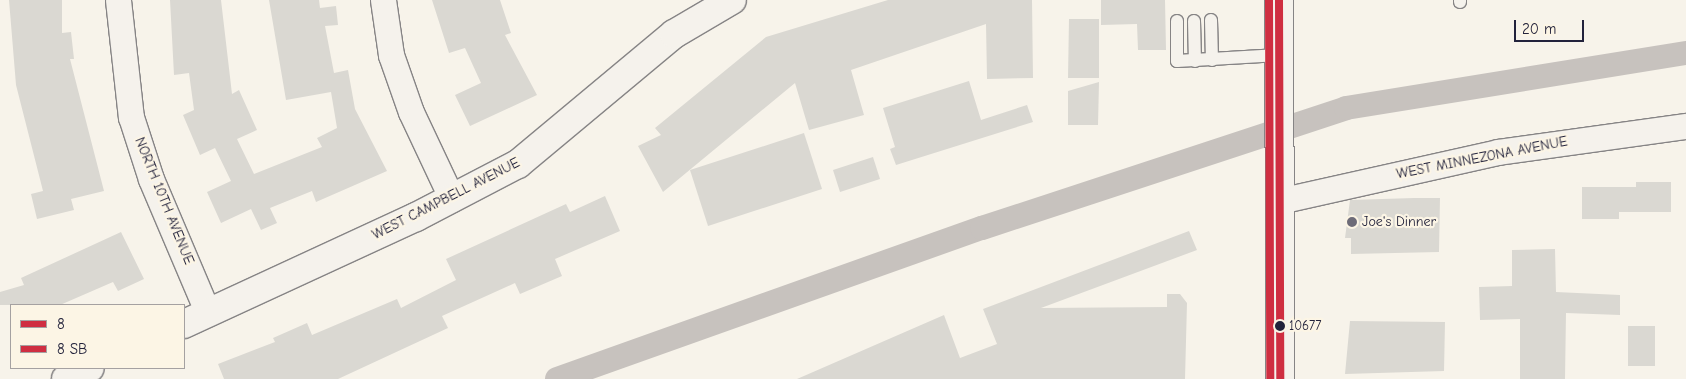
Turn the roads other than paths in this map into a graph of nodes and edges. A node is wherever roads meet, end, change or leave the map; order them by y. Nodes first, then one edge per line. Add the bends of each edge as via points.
1 (118, 0) edge
2 (383, 0) edge
3 (732, 0) edge
4 (1279, 0) edge
5 (1211, 20) dead end
6 (1177, 21) dead end
7 (1194, 21) dead end
8 (1279, 55) junction
9 (1212, 60) junction
10 (1195, 61) junction
11 (1686, 126) edge
12 (452, 199) junction
13 (1280, 201) junction
14 (208, 311) junction
15 (185, 323) edge
16 (88, 369) edge
17 (66, 379) edge
18 (1280, 379) edge

1 - 14 street, NORTH 10TH AVENUE via 131,117 151,179
2 - 12 street via 391,55 410,112
3 - 12 street, WEST CAMPBELL AVENUE via 674,34 518,164
4 - 8 street
5 - 9 lane
6 - 10 lane via 1178,62
7 - 10 lane
8 - 9 lane
8 - 13 street
9 - 10 lane
11 - 13 street, WEST MINNEZONA AVENUE via 1498,152
12 - 14 street, WEST CAMPBELL AVENUE
13 - 18 street
14 - 15 street, WEST CAMPBELL AVENUE
16 - 17 street

